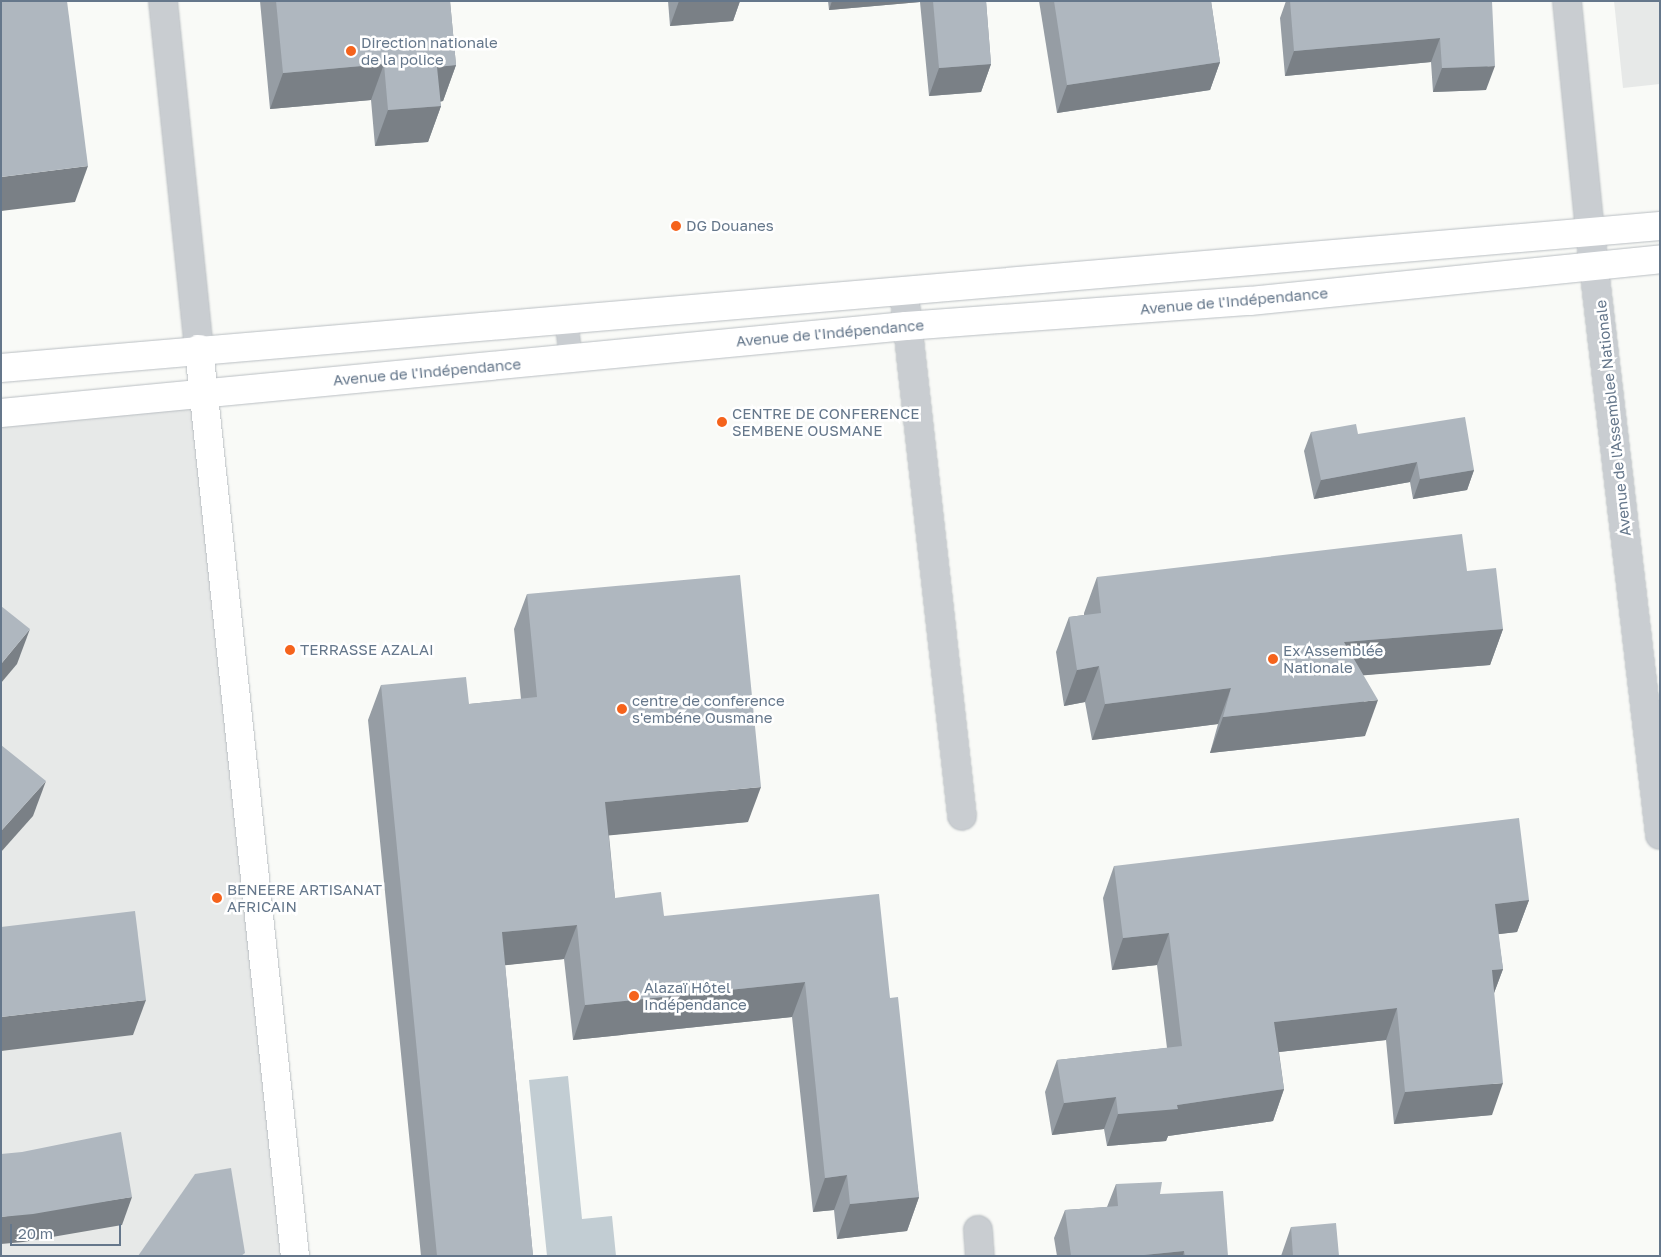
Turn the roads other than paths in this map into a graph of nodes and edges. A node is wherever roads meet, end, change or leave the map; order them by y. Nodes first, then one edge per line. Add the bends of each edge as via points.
1 (164, 1) edge
2 (1567, 1) edge
3 (1660, 226) edge
4 (1590, 233) junction
5 (1245, 259) junction
6 (1660, 259) edge
7 (1596, 264) junction
8 (904, 293) junction
9 (1250, 301) junction
10 (566, 321) junction
11 (906, 326) junction
12 (199, 349) junction
13 (571, 358) junction
14 (1, 368) edge
15 (202, 393) junction
16 (1, 413) edge
17 (962, 816) dead end
18 (1660, 835) edge
19 (295, 1256) edge

1 - 12 street
2 - 4 street, Avenue de l'Assemblee Nationale
3 - 4 main road
4 - 5 main road
4 - 7 street, Avenue de l'Assemblee Nationale
5 - 8 main road
5 - 9 main road
6 - 7 main road, Avenue de l'Indépendance
7 - 9 main road, Avenue de l'Indépendance
7 - 18 street, Avenue de l'Assemblee Nationale
8 - 10 main road
8 - 11 street
9 - 11 main road, Avenue de l'Indépendance
10 - 12 main road
10 - 13 lane
11 - 13 main road, Avenue de l'Indépendance
11 - 17 street
12 - 14 main road
12 - 15 main road
13 - 15 main road, Avenue de l'Indépendance
15 - 16 main road, Avenue de l'Indépendance
15 - 19 main road

